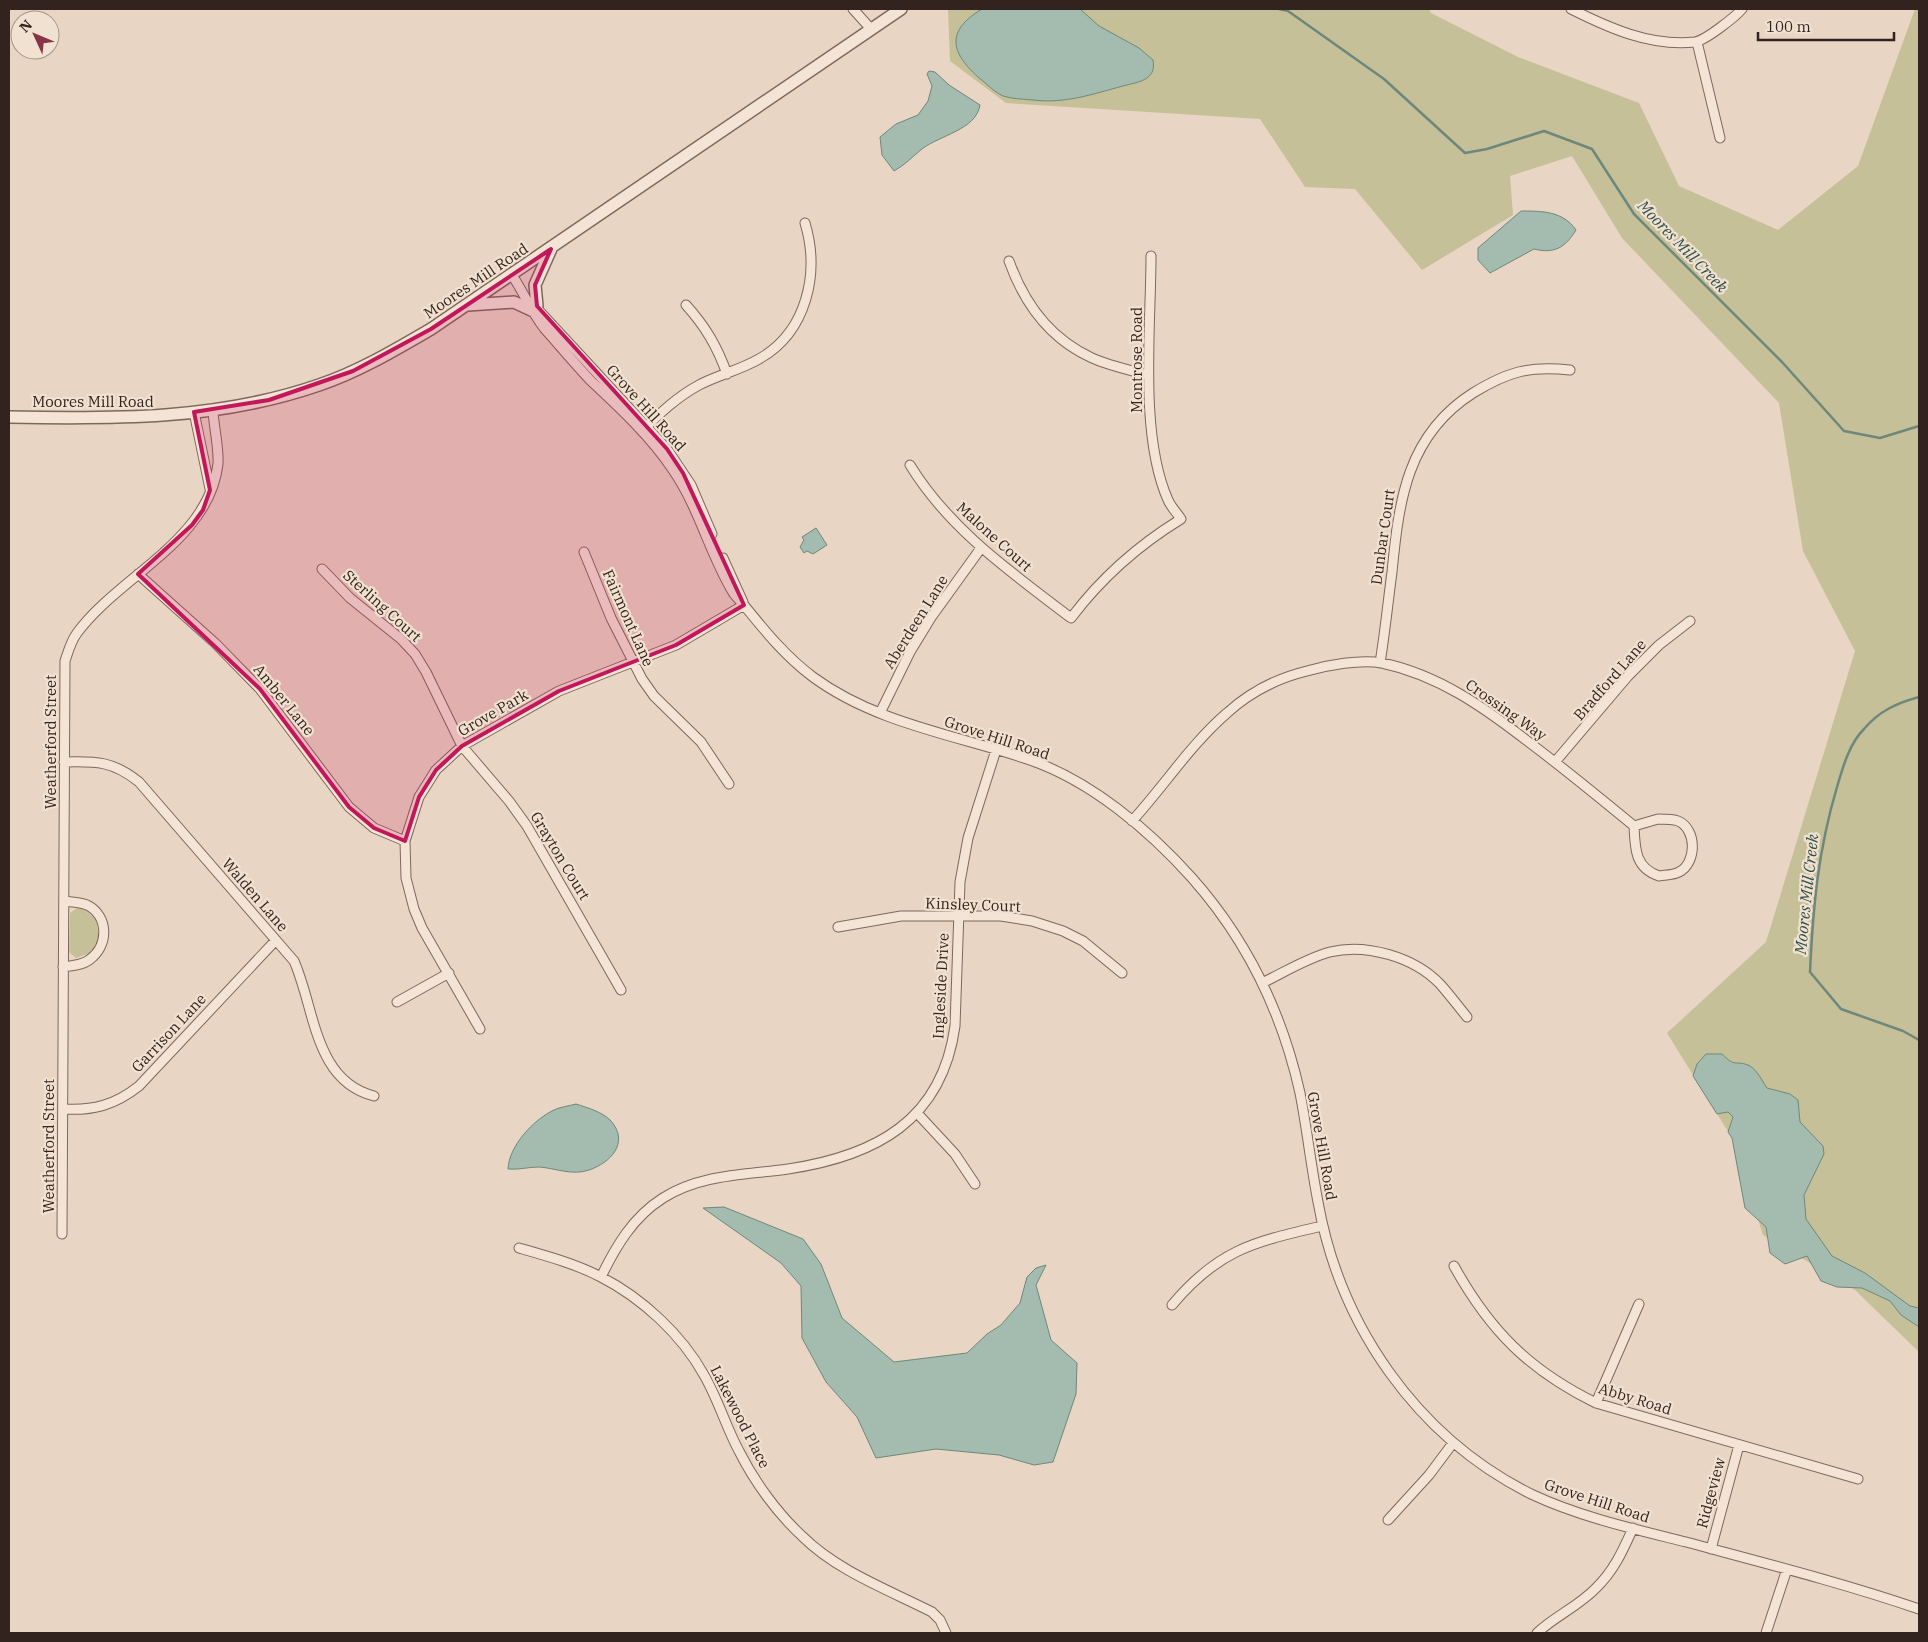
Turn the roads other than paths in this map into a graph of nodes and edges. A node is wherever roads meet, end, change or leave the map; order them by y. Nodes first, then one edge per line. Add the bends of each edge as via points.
1 (853, 9) edge
2 (901, 9) edge
3 (1571, 9) edge
4 (1742, 9) edge
5 (871, 29) junction
6 (1697, 42) junction
7 (1720, 138) dead end
8 (805, 223) dead end
9 (551, 249) junction
10 (1150, 256) dead end
11 (1008, 261) dead end
12 (512, 276) junction
13 (686, 305) dead end
14 (466, 306) junction
15 (532, 306) junction
16 (1570, 370) dead end
17 (727, 374) junction
18 (1148, 375) junction
19 (213, 411) junction
20 (194, 412) junction
21 (9, 417) edge
22 (644, 430) junction
23 (910, 465) dead end
24 (210, 490) junction
25 (981, 548) junction
26 (584, 552) dead end
27 (322, 569) dead end
28 (138, 574) junction
29 (744, 605) junction
30 (1071, 618) joint
31 (1690, 621) dead end
32 (632, 663) junction
33 (1380, 663) junction
34 (880, 713) junction
35 (462, 746) junction
36 (996, 750) junction
37 (64, 762) junction
38 (1555, 762) junction
39 (729, 784) dead end
40 (1132, 821) junction
41 (1634, 826) junction
42 (405, 842) junction
43 (64, 901) junction
44 (958, 916) junction
45 (838, 927) dead end
46 (276, 940) junction
47 (63, 967) junction
48 (448, 973) junction
49 (1122, 973) dead end
50 (1264, 982) junction
51 (621, 990) dead end
52 (397, 1002) dead end
53 (1466, 1017) dead end
54 (480, 1029) dead end
55 (374, 1096) dead end
56 (63, 1109) junction
57 (917, 1113) junction
58 (975, 1184) dead end
59 (1322, 1226) junction
60 (62, 1234) dead end
61 (520, 1248) dead end
62 (1454, 1266) dead end
63 (601, 1277) junction
64 (1640, 1304) dead end
65 (1172, 1305) dead end
66 (1596, 1403) junction
67 (1454, 1443) junction
68 (1739, 1445) junction
69 (1858, 1479) dead end
70 (1388, 1520) dead end
71 (1633, 1528) junction
72 (1711, 1549) junction
73 (1787, 1569) junction
74 (1919, 1609) edge
75 (946, 1633) edge
76 (1537, 1633) edge
77 (1766, 1633) edge

1 - 5 street
2 - 5 street, Moores Mill Road
3 - 6 street via 1631,36
4 - 6 street
5 - 9 street, Moores Mill Road
6 - 7 street
8 - 17 street via 811,245 811,275 807,297 797,320 768,353
9 - 12 street, Moores Mill Road
9 - 15 street via 535,285
10 - 18 street, Montrose Road
11 - 18 street via 1026,302 1056,334 1091,358
12 - 14 street, Moores Mill Road
12 - 15 street, Grove Hill Road
13 - 17 street via 716,345
14 - 15 street via 514,302
14 - 19 street, Moores Mill Road via 382,357 321,385
15 - 22 street, Grove Hill Road
16 - 33 street, Dunbar Court via 1532,368 1490,382 1461,401 1424,441 1409,470 1398,511
17 - 22 street via 686,393
18 - 30 street, Montrose Road via 1159,471 1168,500 1181,519 1112,569
19 - 20 street, Moores Mill Road
19 - 24 street, Weatherford Street via 218,464
20 - 21 street, Moores Mill Road via 130,418
20 - 24 street
22 - 29 street, Grove Hill Road via 680,481 732,592
23 - 25 street, Malone Court via 946,513
24 - 28 street, Weatherford Street via 203,510 192,525
25 - 30 street, Malone Court
25 - 34 street, Aberdeen Lane via 932,616
26 - 32 street, Fairmont Lane
27 - 35 street, Sterling Court via 350,598 401,638 415,654
28 - 37 street, Weatherford Street via 76,634 65,661
28 - 42 street, Amber Lane via 215,643 260,689 349,807 374,828
29 - 32 street, Grove Park via 676,645
29 - 34 street, Grove Hill Road via 765,633 815,679 844,697
31 - 38 street, Bradford Lane via 1659,644 1628,676
32 - 35 street, Grove Park via 559,691
32 - 39 street, Fairmont Lane via 654,696 709,751
33 - 38 street, Crossing Way via 1431,679 1460,693 1488,710
33 - 40 street, Crossing Way via 1338,664 1293,674 1245,699 1204,735
34 - 36 street, Grove Hill Road
35 - 42 street, Grove Park via 436,770 419,797
35 - 51 street, Grayton Court via 527,826
36 - 40 street, Grove Hill Road via 1033,761 1062,775
36 - 44 street, Ingleside Drive via 968,838
37 - 43 street, Weatherford Street
37 - 46 street, Walden Lane via 102,762 128,773 139,782
38 - 41 street, Crossing Way
40 - 50 street, Grove Hill Road via 1176,861 1211,901 1238,936
41 - 41 street via 1637,857 1650,873 1659,876 1680,872 1687,865 1693,846 1691,836 1678,821 1658,818
42 - 48 street, Grove Park via 406,878 414,909
43 - 47 street, Weatherford Street
43 - 47 street via 94,910 102,919 104,930 97,952 88,961
44 - 45 street, Kinsley Court via 887,918
44 - 49 street, Kinsley Court via 1001,916 1063,931 1092,947
44 - 57 street, Ingleside Drive via 952,1049 945,1070
46 - 55 street, Walden Lane via 294,961 301,976 325,1057 350,1086
46 - 56 street, Garrison Lane via 133,1090 100,1108
47 - 56 street, Weatherford Street
48 - 52 street
48 - 54 street, Grove Park
50 - 53 street via 1328,952 1360,950 1381,953 1411,964 1439,983
50 - 59 street, Grove Hill Road via 1289,1050 1299,1092
56 - 60 street, Weatherford Street
57 - 58 street via 955,1154
57 - 63 street, Ingleside Drive via 879,1142 853,1155 830,1162 703,1180 664,1197 632,1225 612,1253
59 - 65 street via 1264,1240 1226,1256 1208,1267
59 - 67 street, Grove Hill Road via 1344,1294 1368,1341 1412,1402
61 - 63 street, Lakewood Place
62 - 66 street, Abby Road via 1472,1300 1515,1349 1560,1384
63 - 75 street, Lakewood Place via 646,1308 685,1347 704,1375 739,1452 762,1488 802,1536 835,1562 932,1612
64 - 66 street
66 - 68 street, Abby Road
67 - 70 street
67 - 71 street, Grove Hill Road via 1531,1494
68 - 69 street, Abby Road
68 - 72 street, Ridgeview
71 - 72 street, Grove Hill Road
71 - 76 street via 1617,1562 1595,1589
72 - 73 street, Grove Hill Road
73 - 74 street, Grove Hill Road
73 - 77 street

